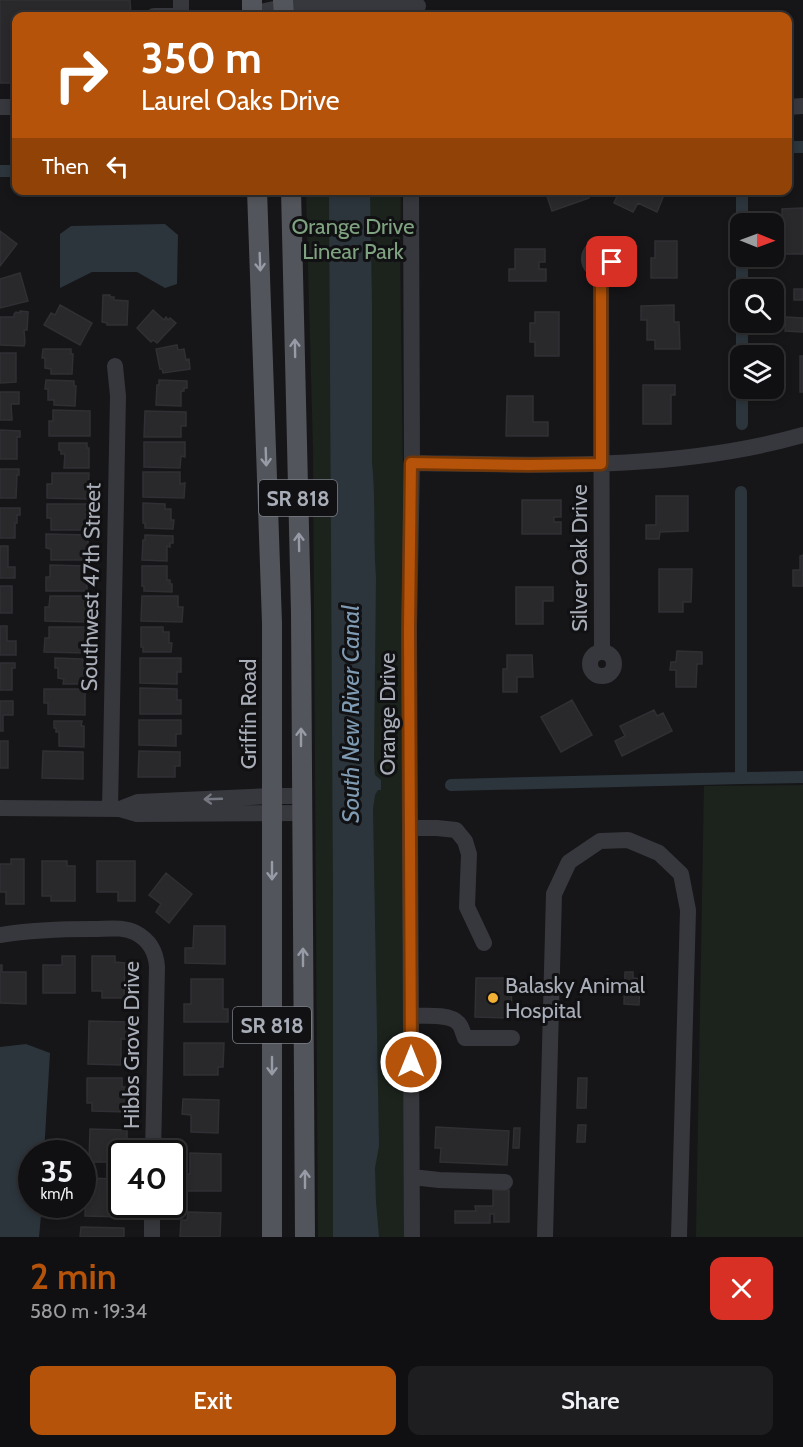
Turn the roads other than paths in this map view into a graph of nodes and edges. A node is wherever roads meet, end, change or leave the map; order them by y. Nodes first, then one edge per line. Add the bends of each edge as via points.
1 (283, 8) edge
2 (418, 8) edge
3 (254, 12) edge
4 (291, 195) edge
5 (411, 195) edge
6 (258, 197) edge
7 (601, 270) dead end
8 (115, 366) dead end
9 (803, 435) edge
10 (411, 463) junction
11 (601, 464) junction
12 (602, 651) dead end
13 (272, 804) junction
14 (302, 804) junction
15 (0, 808) edge
16 (115, 809) junction
17 (410, 828) junction
18 (0, 935) edge
19 (484, 943) dead end
20 (411, 1016) junction
21 (512, 1038) dead end
22 (153, 1140) edge
23 (412, 1177) junction
24 (506, 1182) dead end
25 (152, 1218) edge
26 (152, 1237) edge
27 (272, 1237) edge
28 (305, 1237) edge
29 (412, 1237) edge
30 (545, 1237) edge
31 (679, 1237) edge

1 - 2 street
1 - 3 street
14 -> 4 main road, SR 818
5 - 10 street, Orange Drive
6 -> 13 main road, Griffin Road / SR 818 via 272,623
7 - 11 street, Silver Oak Drive
8 - 16 street, Southwest 47th Street
9 - 11 street via 702,456
10 - 11 street
10 - 17 street, Orange Drive
11 - 12 street, Silver Oak Drive
13 - 14 street
13 - 16 street via 137,814
13 -> 27 main road, Griffin Road / SR 818
28 -> 14 main road, SR 818
15 - 16 street
17 - 19 street via 456,830 465,841 469,854 467,907
17 - 20 street, Orange Drive
18 - 22 street, Hibbs Grove Drive via 50,929 117,929 129,930 145,939 157,967
20 - 21 street via 452,1019 459,1023 465,1038
20 - 23 street, Orange Drive
23 - 24 street
23 - 29 street, Orange Drive
25 - 26 street
30 - 31 street via 554,894 569,862 600,841 628,840 659,853 681,874 688,910

